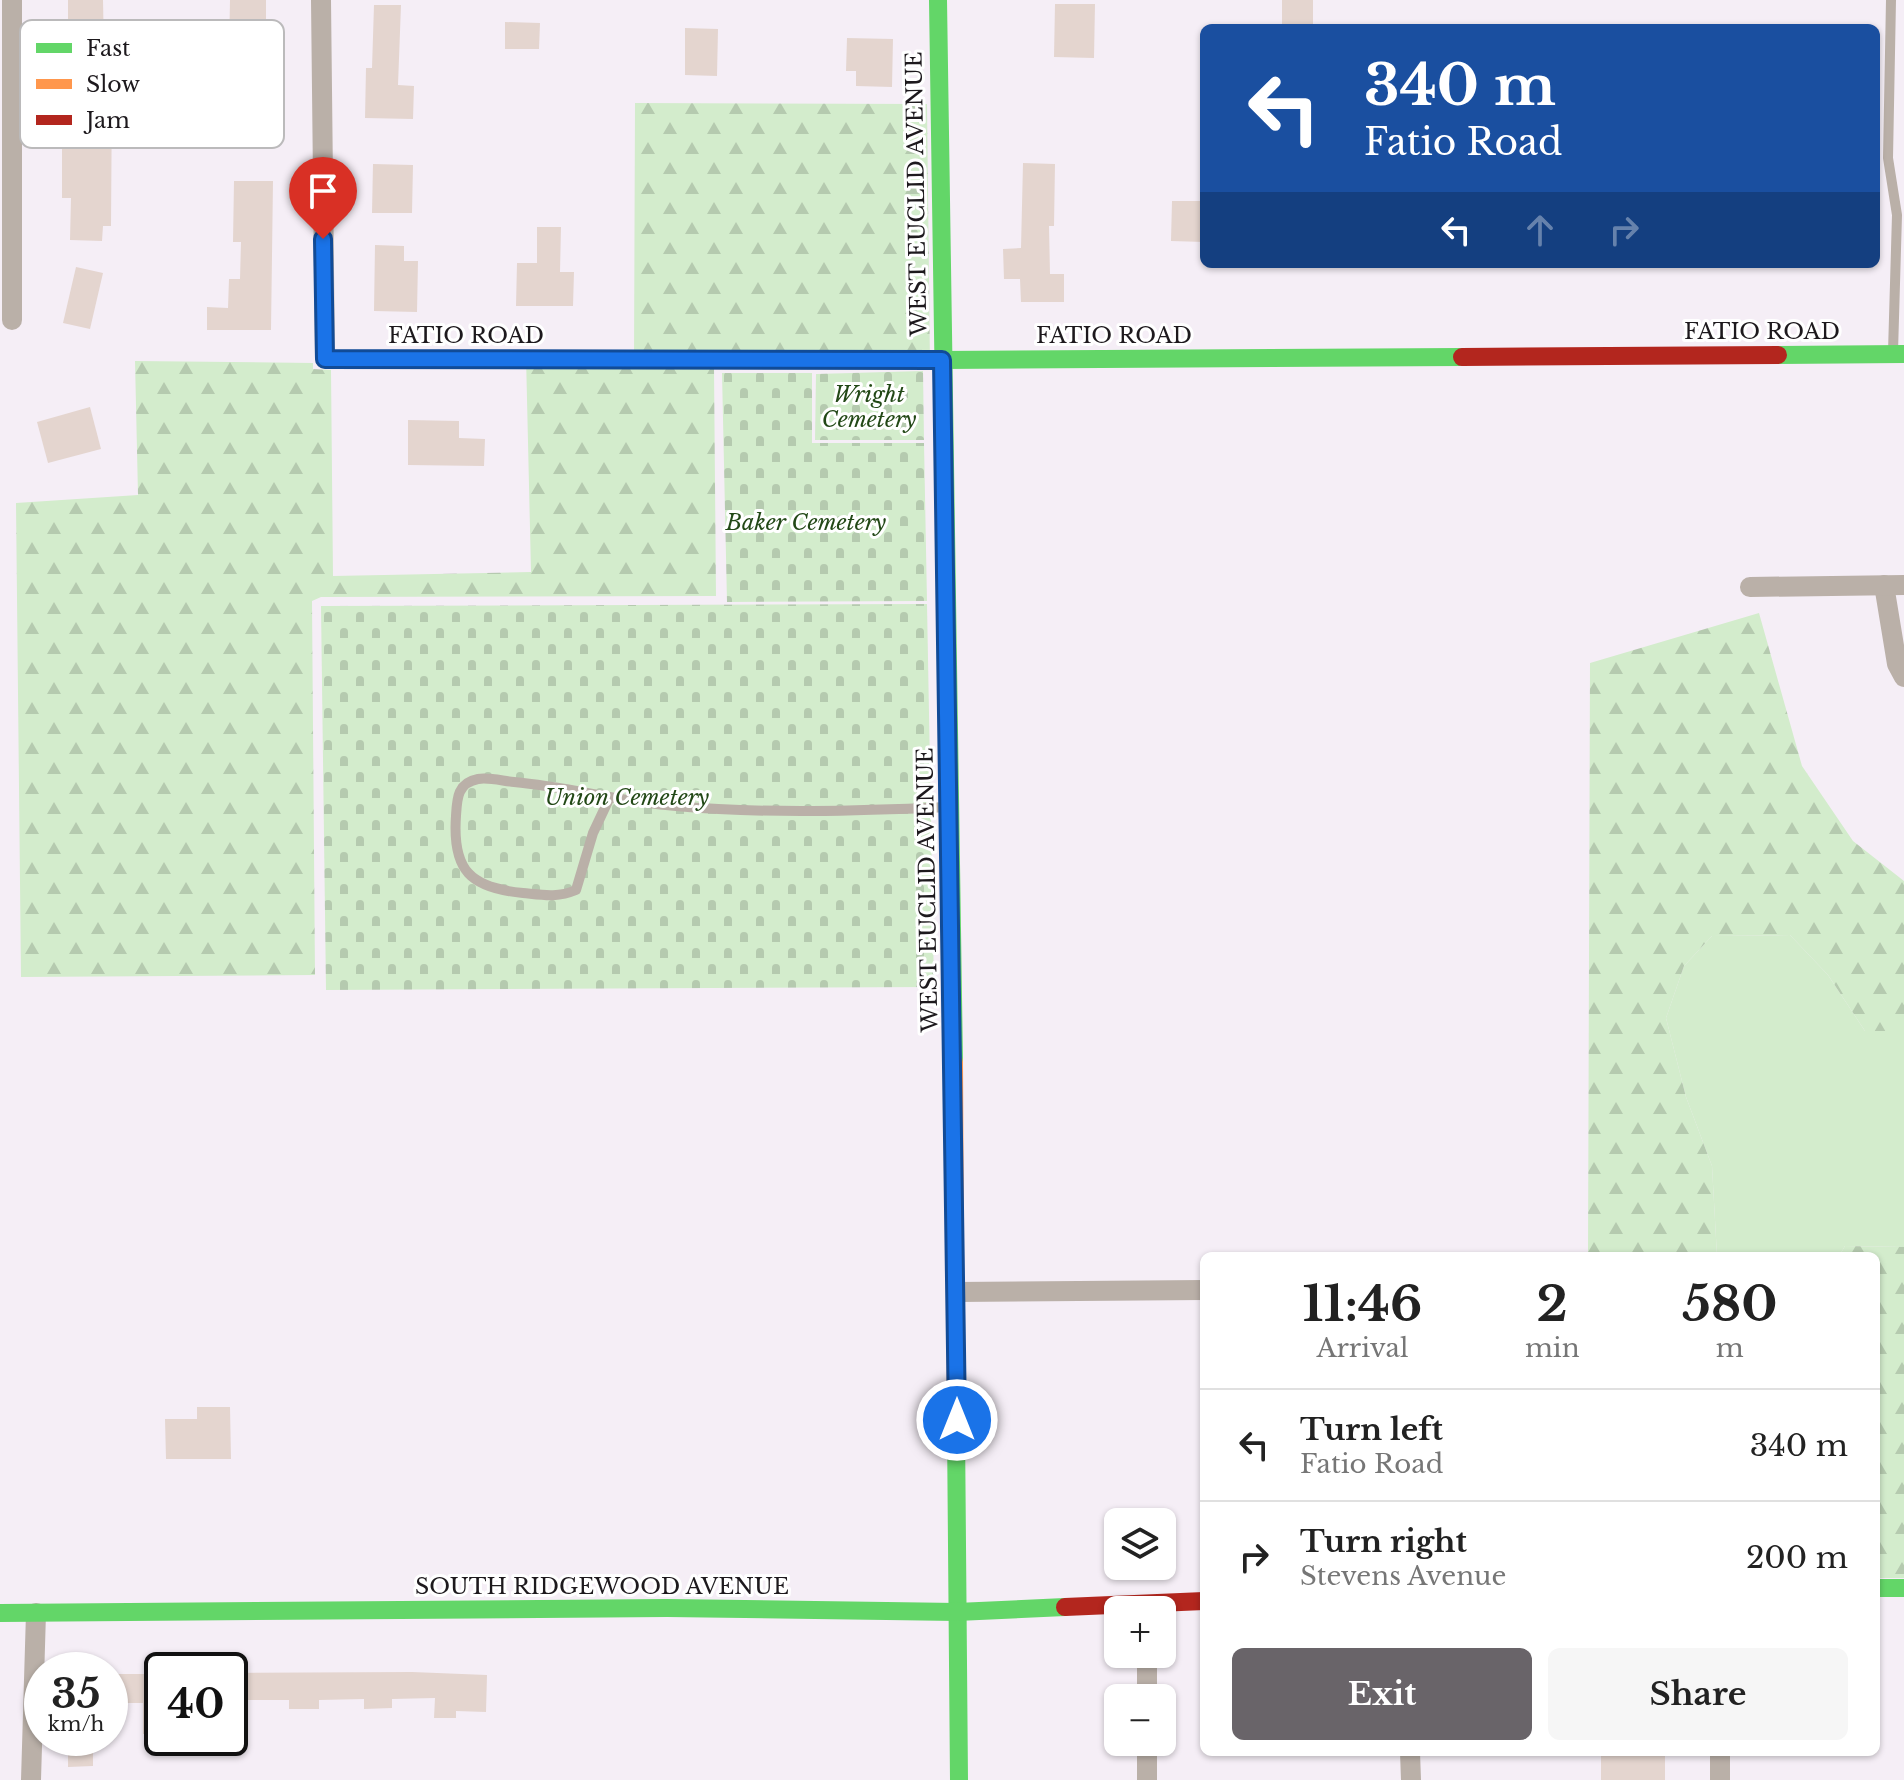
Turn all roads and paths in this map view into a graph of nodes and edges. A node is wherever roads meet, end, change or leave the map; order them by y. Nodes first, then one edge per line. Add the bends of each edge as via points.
1 (12, 0) edge
2 (321, 0) edge
3 (938, 0) edge
4 (1891, 0) edge
5 (12, 320) dead end
6 (1899, 354) edge
7 (325, 359) joint
8 (942, 360) junction
9 (1894, 585) edge
10 (1750, 587) dead end
11 (1904, 677) edge
12 (610, 797) junction
13 (950, 807) junction
14 (1200, 1290) edge
15 (956, 1292) junction
16 (1880, 1588) edge
17 (1904, 1588) edge
18 (1200, 1601) edge
19 (1176, 1603) edge
20 (1104, 1607) edge
21 (957, 1612) junction
22 (0, 1613) edge
23 (36, 1613) junction
24 (1147, 1756) edge
25 (1410, 1756) edge
26 (1720, 1756) edge
27 (31, 1780) edge
28 (959, 1780) edge
29 (1147, 1780) edge
30 (1411, 1780) edge
31 (1720, 1780) edge

1 - 5 street
2 - 7 street
3 - 8 street, WEST EUCLID AVENUE
4 - 6 lane via 1888,158 1897,215
6 - 8 street, FATIO ROAD
7 - 8 lane, FATIO ROAD
8 - 13 street, WEST EUCLID AVENUE
9 - 10 street
9 - 11 street via 1897,664
12 - 12 lane via 570,787 478,779 457,795 454,837 460,861 471,878 491,890 560,897 576,890
12 - 13 lane via 677,807
13 - 15 street, WEST EUCLID AVENUE
14 - 15 street
15 - 21 street, WEST EUCLID AVENUE
16 - 17 street
18 - 19 street, SOUTH RIDGEWOOD AVENUE
20 - 21 street, SOUTH RIDGEWOOD AVENUE
21 - 23 street, SOUTH RIDGEWOOD AVENUE via 667,1608
21 - 28 street, WEST EUCLID AVENUE
22 - 23 street, SOUTH RIDGEWOOD AVENUE
23 - 27 street
24 - 29 street
25 - 30 street
26 - 31 street

